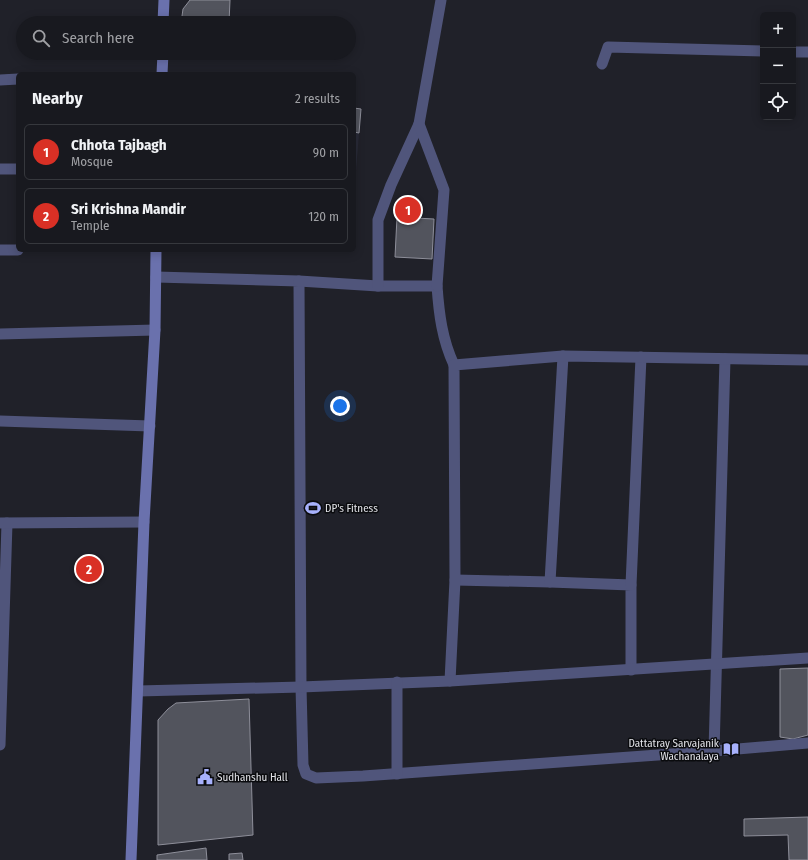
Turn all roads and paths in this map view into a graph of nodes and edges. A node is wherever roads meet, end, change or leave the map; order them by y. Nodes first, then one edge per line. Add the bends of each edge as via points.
1 (164, 0) edge
2 (441, 0) edge
3 (163, 16) edge
4 (760, 51) edge
5 (796, 52) edge
6 (808, 52) edge
7 (163, 60) edge
8 (602, 64) dead end
9 (162, 72) edge
10 (16, 79) edge
11 (0, 80) edge
12 (419, 124) junction
13 (0, 169) edge
14 (16, 169) edge
15 (0, 250) edge
16 (16, 250) edge
17 (156, 252) edge
18 (156, 277) junction
19 (299, 281) junction
20 (378, 286) junction
21 (437, 286) junction
22 (155, 330) junction
23 (0, 334) edge
24 (564, 356) junction
25 (641, 357) junction
26 (725, 359) junction
27 (808, 360) edge
28 (454, 365) junction
29 (0, 421) edge
30 (150, 426) junction
31 (144, 522) junction
32 (3, 523) edge
33 (455, 580) junction
34 (550, 582) junction
35 (631, 584) junction
36 (808, 658) edge
37 (717, 664) junction
38 (631, 670) junction
39 (450, 680) junction
40 (397, 682) junction
41 (301, 687) junction
42 (138, 691) junction
43 (808, 743) edge
44 (0, 745) edge
45 (714, 751) junction
46 (397, 774) junction
47 (131, 860) edge

1 - 3 main road
2 - 12 street
4 - 8 street via 608,47
5 - 6 street
7 - 9 main road
10 - 11 street
12 - 20 street via 378,220
12 - 21 street via 444,190
13 - 14 street
15 - 16 street
17 - 18 main road
18 - 19 street
18 - 22 main road
19 - 20 street
19 - 41 street
20 - 21 street
21 - 28 street via 440,322
22 - 23 street
22 - 30 main road
24 - 25 street
24 - 28 street
24 - 34 street
25 - 26 street
25 - 35 street
26 - 27 street
26 - 37 street
28 - 33 street
29 - 30 street
30 - 31 main road
31 - 32 street
31 - 42 main road
32 - 44 street
33 - 34 street
33 - 39 street
34 - 35 street
35 - 38 street
36 - 37 street
37 - 38 street
37 - 45 street
38 - 39 street
39 - 40 street
40 - 41 street
40 - 46 street
41 - 42 street
41 - 46 street via 303,765 306,774 316,778
42 - 47 main road
43 - 45 street
45 - 46 street

